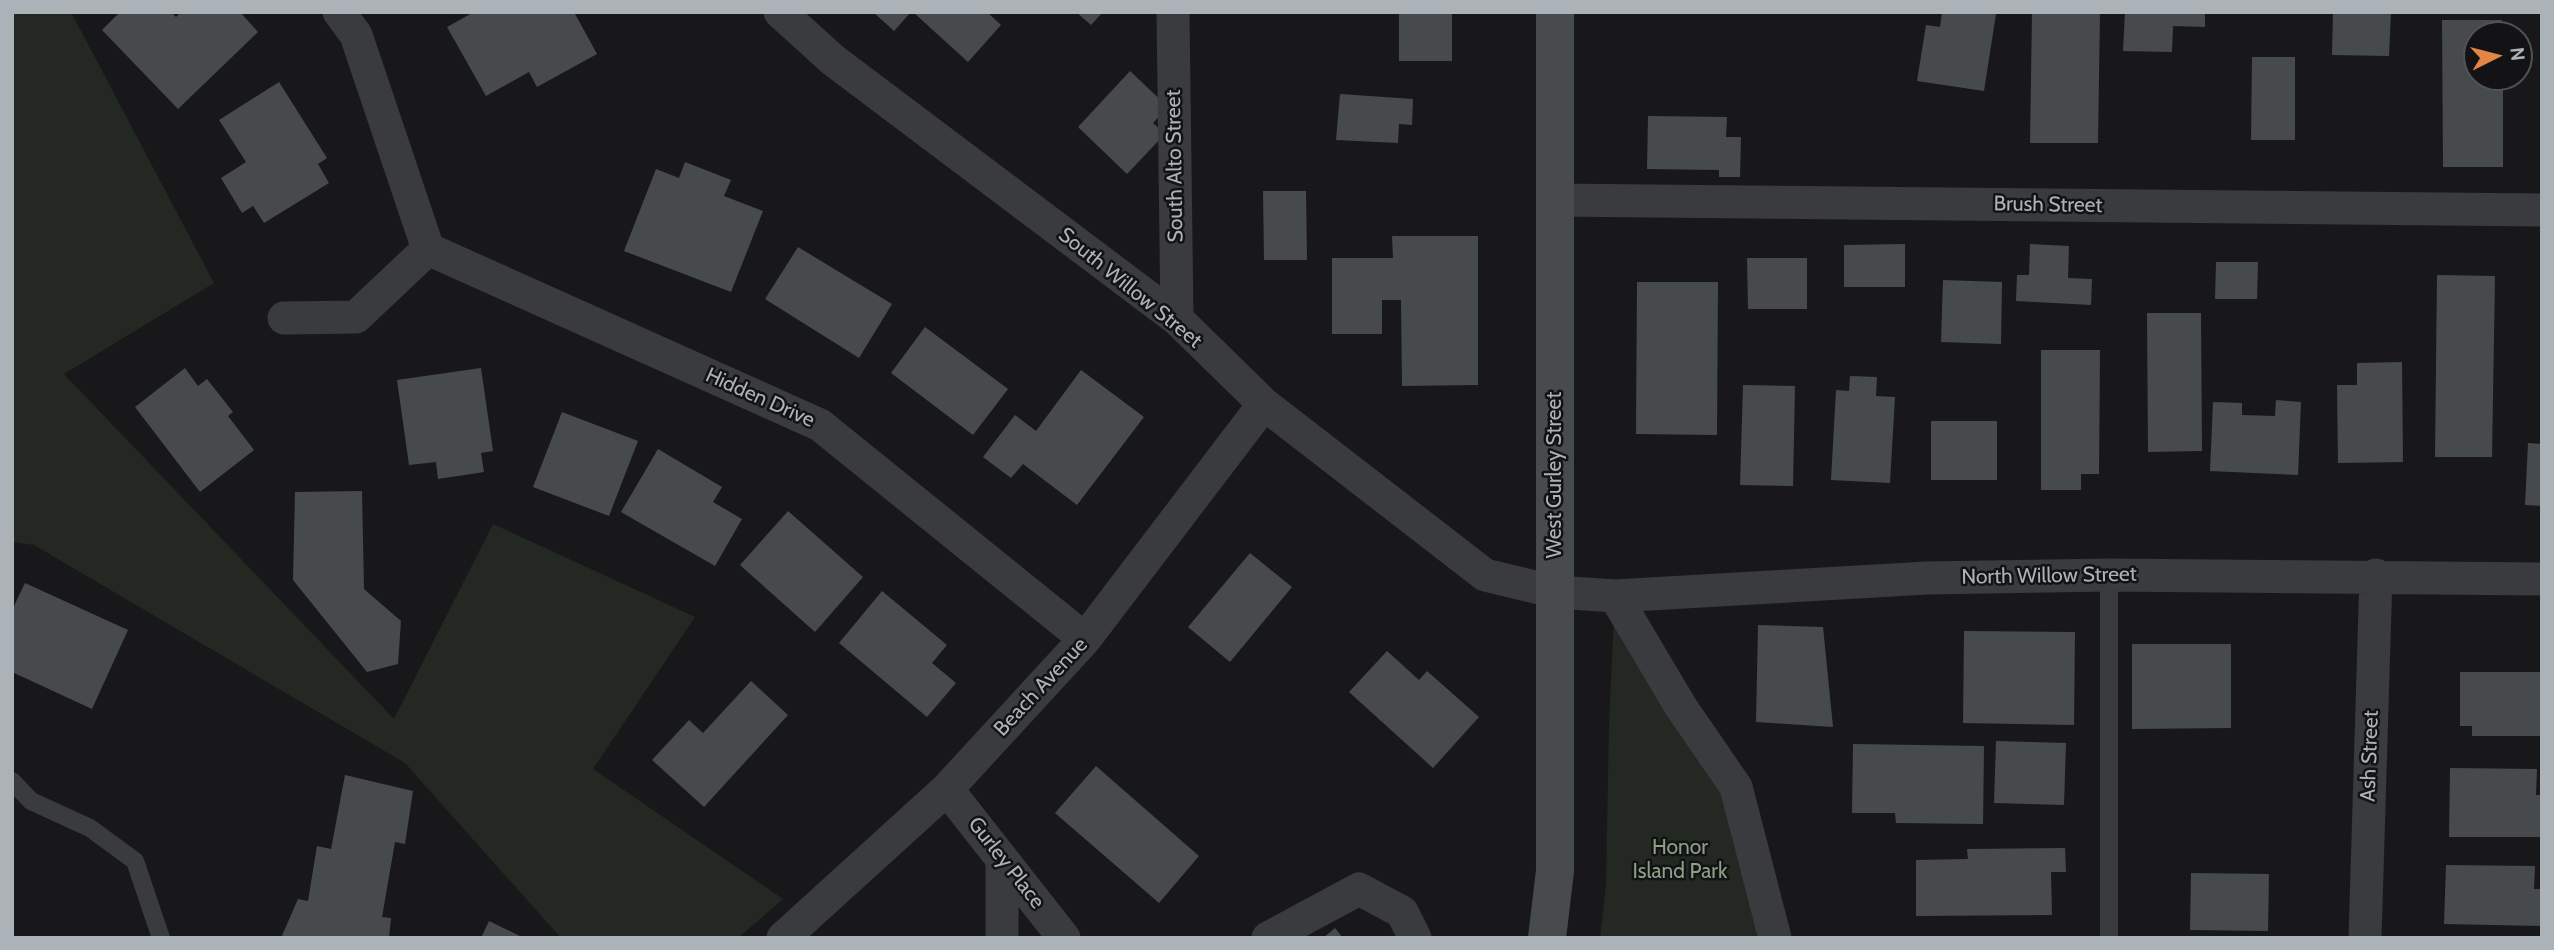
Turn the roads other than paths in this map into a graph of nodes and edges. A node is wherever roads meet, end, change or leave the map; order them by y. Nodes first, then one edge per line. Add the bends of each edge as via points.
1 (339, 12) edge
2 (780, 12) edge
3 (1173, 12) edge
4 (1555, 12) edge
5 (1554, 200) junction
6 (2542, 210) edge
7 (428, 249) junction
8 (284, 318) dead end
9 (1177, 319) junction
10 (1264, 404) junction
11 (2109, 575) junction
12 (2376, 575) junction
13 (2542, 579) edge
14 (1556, 592) junction
15 (1615, 596) junction
16 (1085, 639) junction
17 (12, 781) edge
18 (947, 789) junction
19 (1002, 859) junction
20 (161, 938) edge
21 (783, 938) edge
22 (1002, 938) edge
23 (1065, 938) edge
24 (1268, 938) edge
25 (1415, 938) edge
26 (1547, 938) edge
27 (1775, 938) edge
28 (2109, 938) edge
29 (2365, 938) edge

1 - 7 street via 356,35
2 - 9 street, South Willow Street via 833,60
3 - 9 street, South Alto Street
4 - 5 main road, West Gurley Street
5 - 6 street, Brush Street
5 - 14 main road, West Gurley Street
7 - 8 street via 356,317
7 - 16 street, Hidden Drive via 820,425
9 - 10 street, South Willow Street
10 - 14 street, South Willow Street via 1485,576
10 - 16 street, Beach Avenue
11 - 12 street, North Willow Street
11 - 15 street, North Willow Street via 1927,578
11 - 28 lane
12 - 13 street, North Willow Street
12 - 29 street, Ash Street
14 - 15 street, North Willow Street
14 - 26 main road, West Gurley Street via 1555,871
15 - 27 street via 1681,707 1736,787
16 - 18 street, Beach Avenue
17 - 20 lane via 31,801 90,828 135,862
18 - 19 street, Gurley Place
18 - 21 street, Beach Avenue
19 - 22 street
19 - 23 street, Gurley Place
24 - 25 street via 1359,890 1402,912

